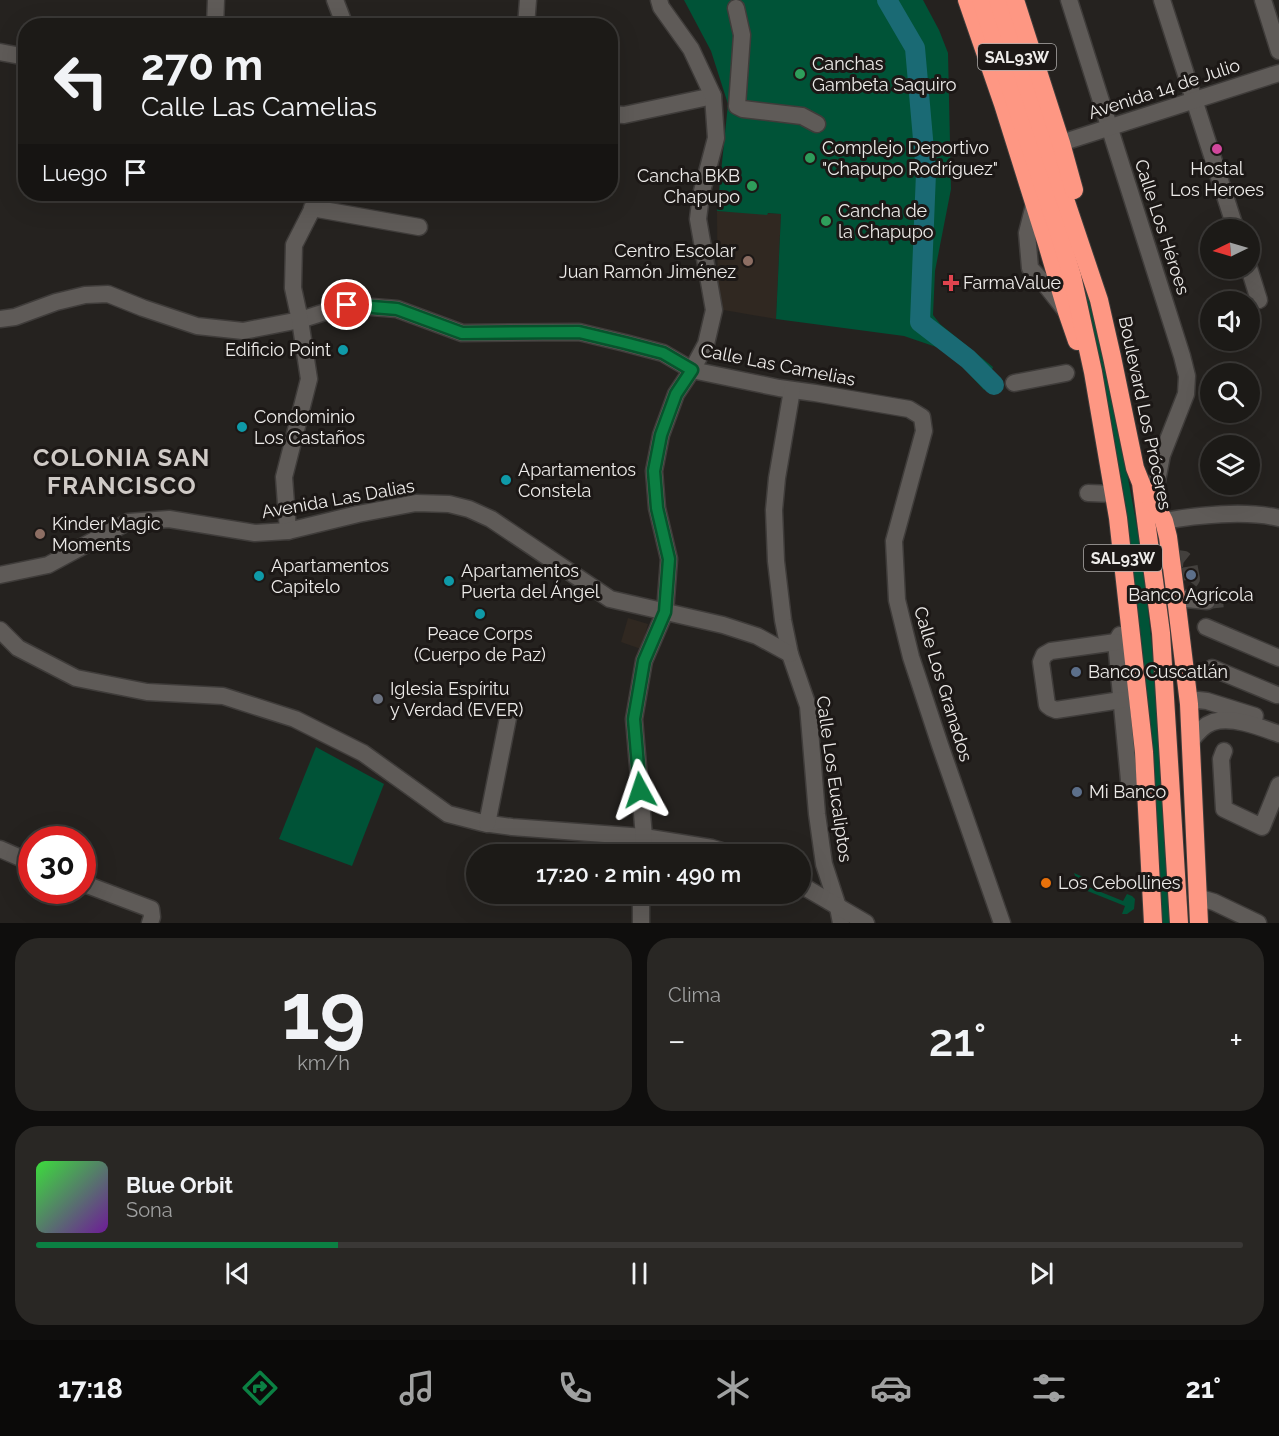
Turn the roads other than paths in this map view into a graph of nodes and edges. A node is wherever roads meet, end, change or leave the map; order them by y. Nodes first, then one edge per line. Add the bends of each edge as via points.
1 (216, 0) edge
2 (335, 0) edge
3 (528, 0) edge
4 (659, 0) edge
5 (967, 0) edge
6 (981, 0) edge
7 (998, 0) edge
8 (1015, 0) edge
9 (1069, 0) edge
10 (1162, 0) edge
11 (1263, 0) edge
12 (732, 4) edge
13 (216, 18) edge
14 (342, 18) edge
15 (527, 18) edge
16 (750, 20) dead end
17 (1279, 51) edge
18 (0, 52) edge
19 (18, 55) edge
20 (1279, 73) edge
21 (713, 96) junction
22 (1193, 101) junction
23 (618, 115) edge
24 (817, 124) dead end
25 (1110, 127) junction
26 (1061, 142) junction
27 (316, 201) edge
28 (1041, 203) junction
29 (1232, 219) edge
30 (419, 227) dead end
31 (1099, 300) junction
32 (0, 319) edge
33 (300, 320) junction
34 (692, 370) junction
35 (1066, 373) dead end
36 (1014, 382) dead end
37 (792, 390) junction
38 (922, 417) joint
39 (1107, 444) junction
40 (1141, 483) junction
41 (1088, 494) dead end
42 (1114, 494) junction
43 (1153, 502) junction
44 (1279, 518) edge
45 (1164, 521) junction
46 (288, 531) junction
47 (0, 575) edge
48 (1176, 598) junction
49 (1207, 601) tunnel mouth
50 (665, 612) junction
51 (1130, 619) junction
52 (1206, 627) dead end
53 (0, 630) edge
54 (785, 631) junction
55 (1116, 642) junction
56 (770, 643) junction
57 (790, 654) junction
58 (1279, 658) edge
59 (1212, 668) dead end
60 (1277, 695) dead end
61 (1121, 700) junction
62 (1189, 704) junction
63 (1139, 708) junction
64 (508, 718) dead end
65 (1279, 724) edge
66 (1125, 734) junction
67 (1279, 734) edge
68 (1191, 741) junction
69 (1224, 751) dead end
70 (1279, 785) edge
71 (1147, 791) junction
72 (487, 824) junction
73 (644, 837) junction
74 (644, 844) edge
75 (687, 844) edge
76 (0, 849) edge
77 (18, 857) edge
78 (96, 888) edge
79 (811, 893) edge
80 (1197, 897) junction
81 (641, 904) edge
82 (840, 915) edge
83 (150, 923) edge
84 (641, 923) edge
85 (866, 923) edge
86 (1002, 923) edge
87 (1153, 923) edge
88 (1179, 923) edge
89 (1199, 923) edge
90 (1258, 923) edge

1 - 13 street
2 - 14 street
3 - 15 street
4 - 21 street via 691,49
5 - 28 highway
6 - 28 highway, SAL93W
7 - 31 highway, Boulevard Los Próceres / SAL93W
8 - 26 highway
9 - 25 street, Calle Los Héroes
10 - 22 street
11 - 17 street
12 - 16 street
12 - 24 street via 742,35 737,106 802,116
18 - 19 street
20 - 22 street, Avenida 14 de Julio
21 - 23 street
21 - 34 street via 716,138 698,219 714,310 705,344
22 - 25 street, Avenida 14 de Julio
22 - 29 street
25 - 26 street, Avenida 14 de Julio
25 - 43 street, Calle Los Héroes via 1187,376 1186,394 1162,455
26 - 31 highway
27 - 30 street
27 - 33 street via 294,245 293,288
28 - 39 highway via 1047,244
28 - 39 highway, SAL93W via 1072,276
31 - 40 highway, Boulevard Los Próceres / SAL93W
32 - 33 street, Calle Las Camelias via 85,295 108,294 197,326 243,331
33 - 34 street, Calle Las Camelias via 347,305 397,309 462,333 579,332 663,353
33 - 46 street via 309,379 284,477
34 - 37 street, Calle Las Camelias
34 - 50 street via 676,394 661,435 654,471 657,508 669,559
35 - 36 street
37 - 38 street, Calle Las Camelias via 909,409
37 - 54 street, Calle Los Eucaliptos via 774,510
38 - 86 street, Calle Los Granados via 924,431 894,541 897,600 911,657
39 - 42 highway, SAL93W
40 - 43 highway
40 - 88 highway, Boulevard Los Próceres / SAL93W via 1161,633
41 - 42 street
42 - 51 highway, SAL93W
43 - 45 highway
44 - 45 street via 1236,514
45 - 48 highway
46 - 47 street, Avenida Las Dalias via 255,533 169,519 128,522 48,565
46 - 50 street, Avenida Las Dalias via 416,503 448,504 491,519 610,599
48 - 49 street
48 - 62 highway
50 - 56 street, Avenida Las Dalias via 723,625
50 - 73 street via 644,661 634,719
51 - 55 street
51 - 63 highway, SAL93W
52 - 58 street
53 - 72 street via 18,648 76,678 147,692 223,696 295,719 363,753 448,814
54 - 56 street
54 - 57 street, Calle Los Eucaliptos
55 - 61 street
55 - 61 street via 1051,651 1041,662 1047,705 1051,708
56 - 57 street, Avenida Las Dalias
57 - 82 street, Calle Los Eucaliptos via 808,706 824,864
59 - 60 street
61 - 66 street
62 - 65 street via 1208,701
62 - 68 highway
63 - 66 street
63 - 71 highway, SAL93W
64 - 72 street
66 - 71 street via 1129,780
67 - 68 street via 1223,721 1212,722
68 - 80 highway
69 - 70 street via 1224,809 1262,827
71 - 87 highway, SAL93W via 1142,816
72 - 73 street
73 - 74 street
73 - 75 street
76 - 77 street
78 - 83 street via 151,909
79 - 82 street
80 - 89 highway
80 - 90 street
81 - 84 street
82 - 85 street

